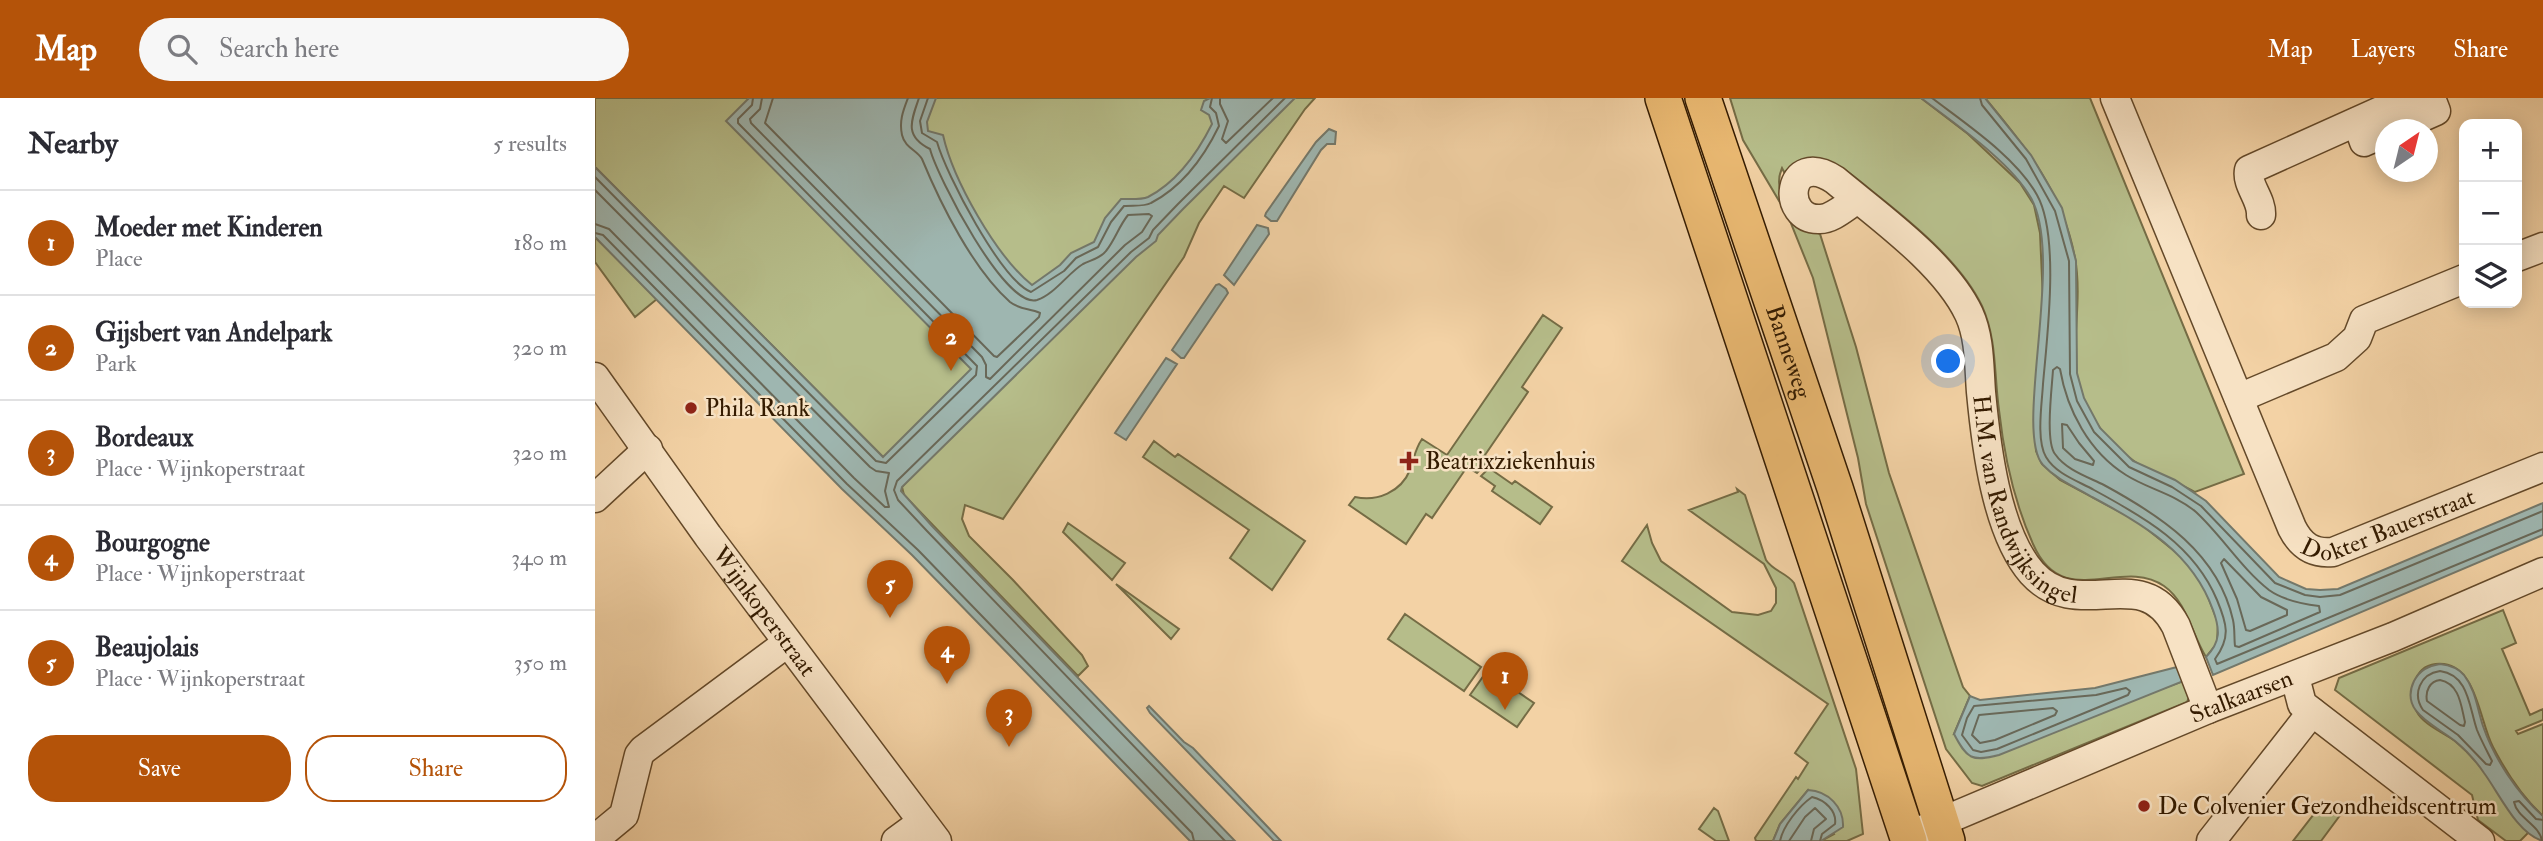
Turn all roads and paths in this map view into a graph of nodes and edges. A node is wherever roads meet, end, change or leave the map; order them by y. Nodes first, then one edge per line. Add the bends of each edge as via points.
1 (1663, 98) edge
2 (1703, 98) edge
3 (2115, 98) edge
4 (2409, 98) edge
5 (2431, 98) edge
6 (2418, 119) edge
7 (2357, 122) junction
8 (2375, 137) edge
9 (1858, 199) dead end
10 (2261, 215) dead end
11 (2543, 247) edge
12 (2522, 255) edge
13 (2459, 281) edge
14 (595, 377) edge
15 (2239, 398) junction
16 (1779, 446) junction
17 (648, 449) junction
18 (2543, 467) edge
19 (595, 498) edge
20 (2543, 572) edge
21 (1873, 607) junction
22 (787, 643) junction
23 (2295, 677) junction
24 (2208, 709) junction
25 (2312, 712) junction
26 (930, 831) edge
27 (1944, 832) edge
28 (595, 839) edge
29 (1904, 839) edge
30 (896, 841) edge
31 (2211, 841) edge
32 (2480, 841) edge

1 - 16 main road, Banneweg
2 - 21 main road, Banneweg
3 - 15 street, Dokter Bauerstraat
4 - 7 street
5 - 6 street via 2436,111
7 - 8 street via 2364,142
7 - 10 street via 2249,170
9 - 24 street, H.M. van Randwijksingel via 1920,253 1970,316 1995,484 2024,561 2056,591 2080,597 2125,593 2150,597 2171,616
11 - 12 street
13 - 15 street via 2364,320 2357,338 2336,357
14 - 17 street, Wijnkoperstraat
15 - 18 street, Dokter Bauerstraat via 2296,536 2313,551 2333,552
16 - 21 main road, Banneweg via 1797,455 1810,471 1838,553
16 - 29 main road, Banneweg
17 - 19 street
17 - 22 street, Wijnkoperstraat
20 - 23 street, Stalkaarsen
21 - 27 main road, Banneweg
22 - 26 street, Wijnkoperstraat
22 - 28 street via 641,752 624,815
23 - 24 street, Stalkaarsen
23 - 25 street via 2302,704
24 - 27 street, Stalkaarsen
25 - 31 street
25 - 32 street
26 - 30 street
27 - 29 street, Banneweg

